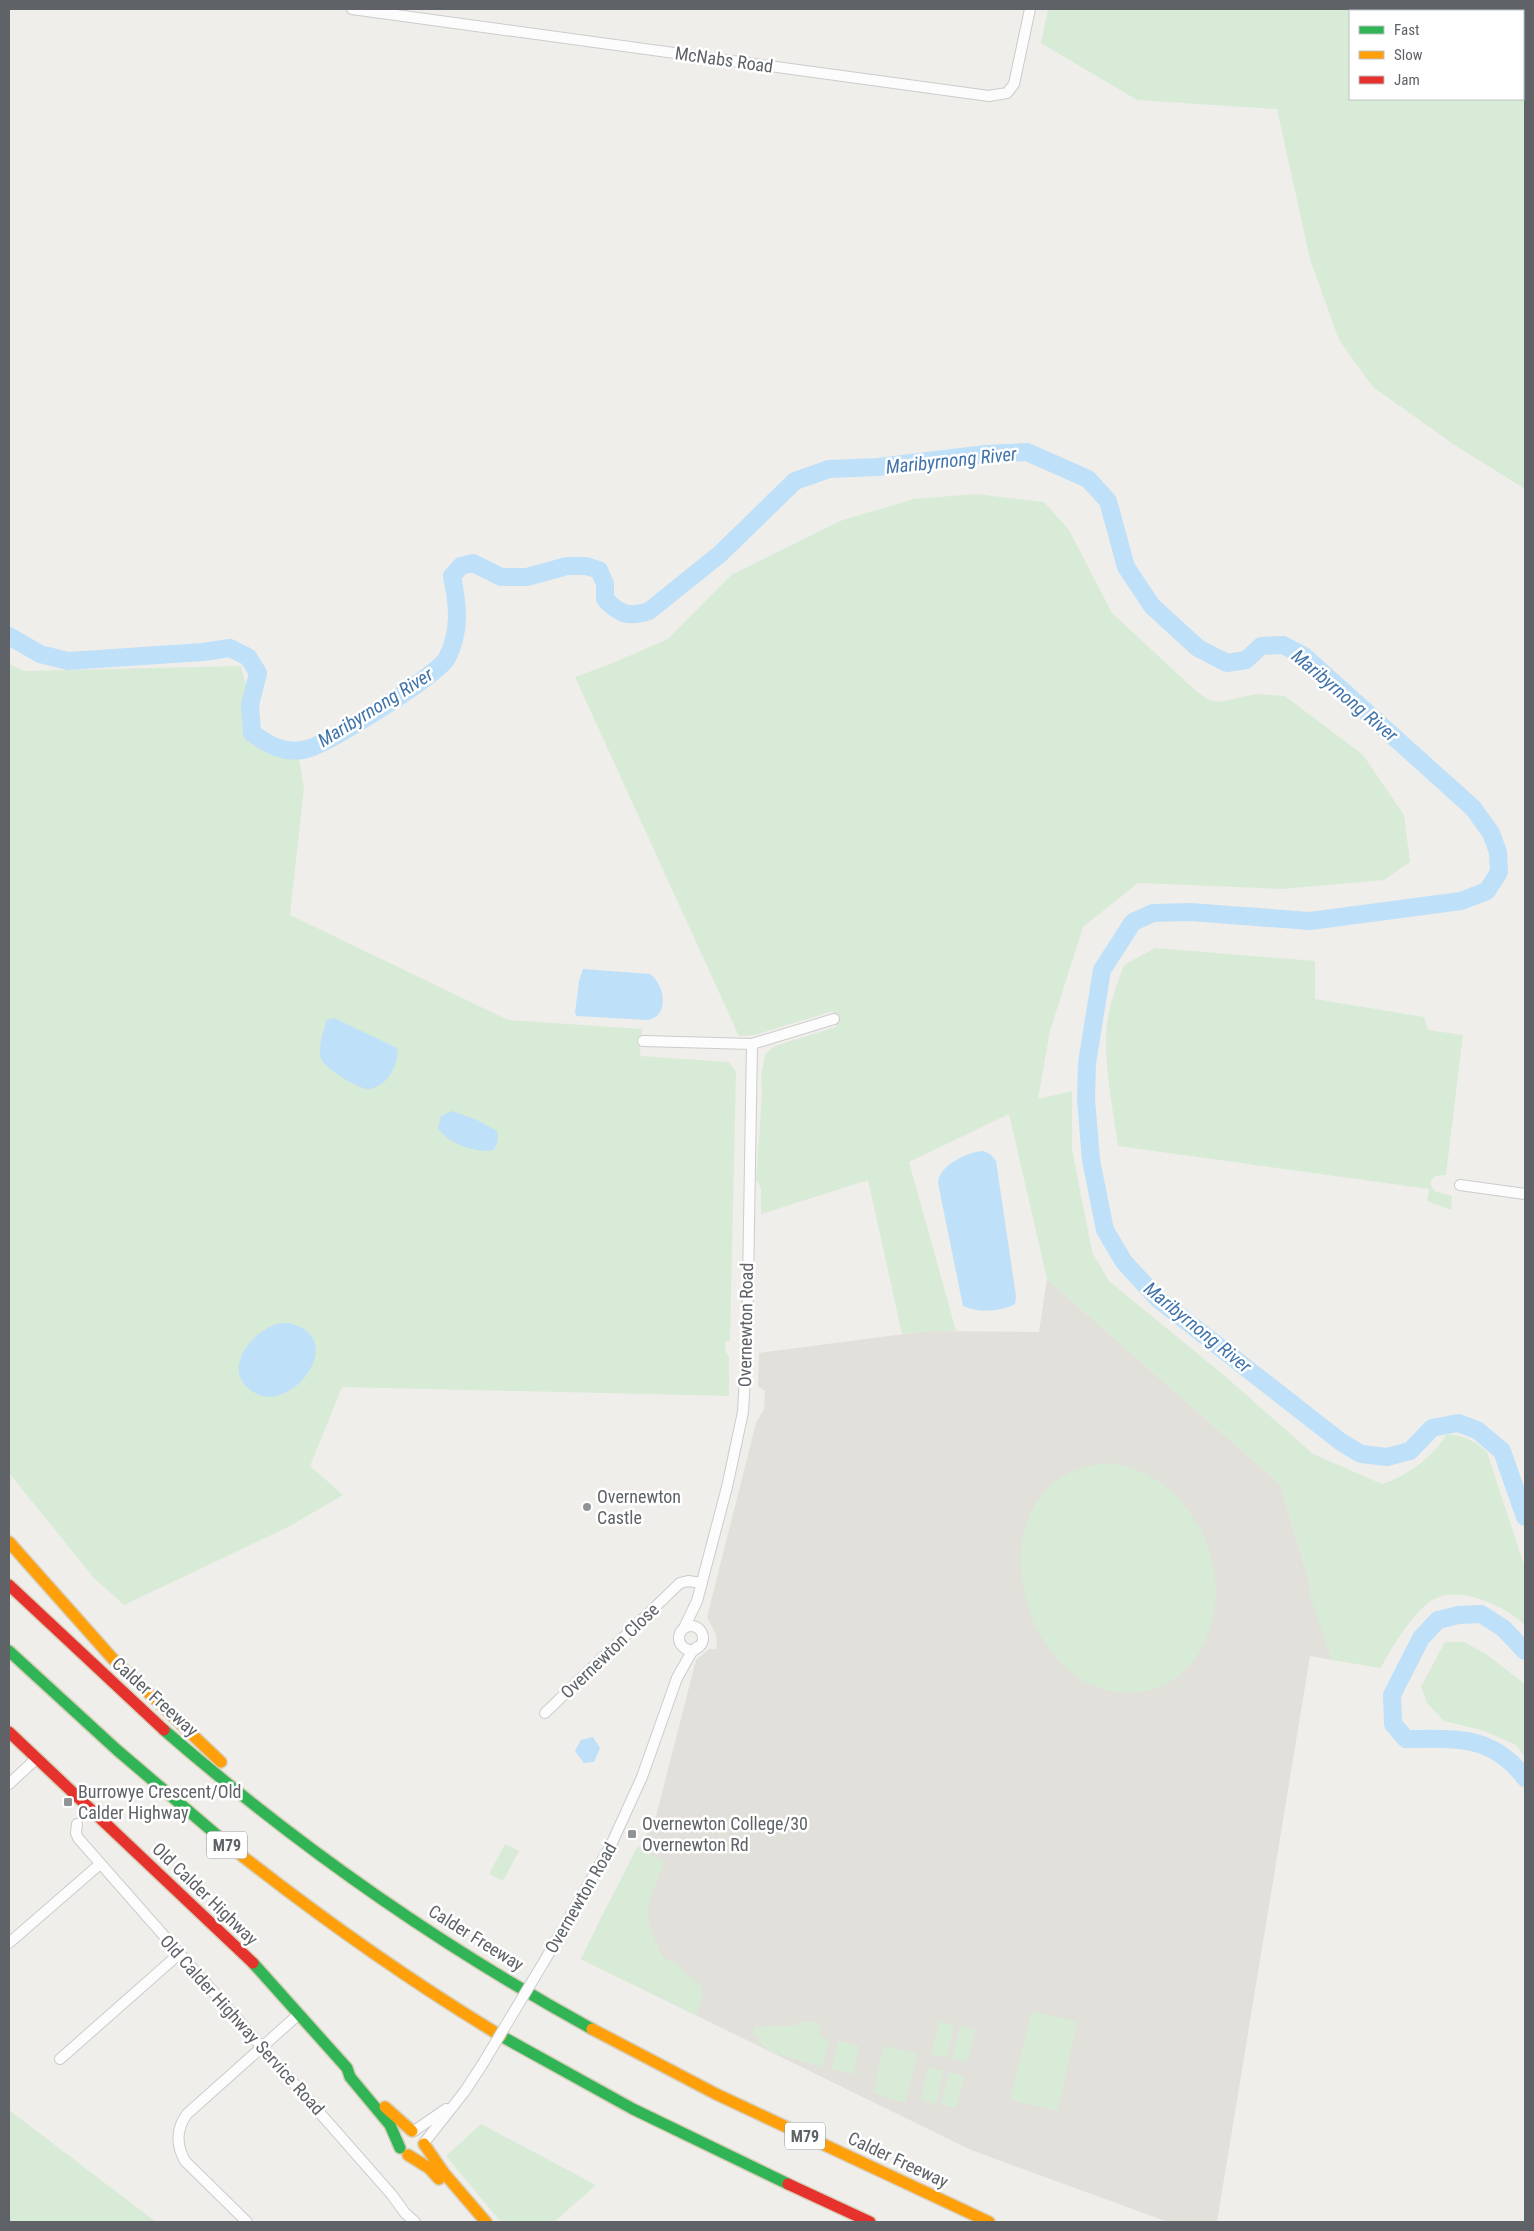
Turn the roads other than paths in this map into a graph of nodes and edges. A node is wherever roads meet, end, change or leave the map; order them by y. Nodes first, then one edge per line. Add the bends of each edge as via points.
1 (352, 9) edge
2 (1030, 9) edge
3 (834, 1019) dead end
4 (643, 1041) dead end
5 (752, 1044) junction
6 (1460, 1186) dead end
7 (1525, 1194) edge
8 (9, 1542) edge
9 (9, 1586) edge
10 (700, 1592) junction
11 (684, 1628) junction
12 (699, 1630) junction
13 (680, 1644) junction
14 (697, 1648) junction
15 (9, 1651) edge
16 (677, 1678) junction
17 (545, 1713) dead end
18 (9, 1732) edge
19 (37, 1758) junction
20 (9, 1784) edge
21 (77, 1824) dead end
22 (100, 1864) junction
23 (429, 1929) junction
24 (9, 1943) edge
25 (179, 1954) junction
26 (299, 2014) junction
27 (260, 2047) junction
28 (60, 2059) dead end
29 (347, 2068) junction
30 (455, 2102) junction
31 (413, 2131) junction
32 (424, 2144) junction
33 (404, 2152) junction
34 (247, 2222) edge
35 (415, 2222) edge
36 (473, 2222) edge
37 (486, 2222) edge
38 (870, 2222) edge
39 (989, 2222) edge

1 - 2 street, McNabs Road via 989,96 1007,93 1014,84
3 - 5 street
4 - 5 street
5 - 10 street, Overnewton Road via 744,1403
6 - 7 street
8 - 23 main road via 108,1653 166,1712 325,1850
9 - 23 main road, Calder Freeway / M79 via 157,1722 256,1807
10 - 11 street, Overnewton Road
10 - 12 street, Overnewton Road
10 - 17 street, Overnewton Close via 683,1582 674,1589
11 - 12 street via 694,1626
11 - 13 street via 680,1633
12 - 14 street via 702,1638
13 - 14 street via 688,1649
13 - 16 street, Overnewton Road
14 - 16 street, Overnewton Road
15 - 38 main road, M79 via 202,1824 319,1915 408,1976 517,2045 595,2089
16 - 30 street, Overnewton Road, bridge via 621,1825 590,1885 482,2065
18 - 19 main road, Old Calder Highway
19 - 20 street
19 - 26 main road, Old Calder Highway via 241,1952
21 - 22 street, Old Calder Highway Service Road via 78,1838
22 - 24 street
22 - 25 street, Old Calder Highway Service Road
23 - 39 main road, Calder Freeway / M79 via 550,2005 639,2055
25 - 27 street, Old Calder Highway Service Road
25 - 28 street
26 - 27 street
26 - 29 main road, Old Calder Highway
27 - 34 street via 187,2114 178,2134 179,2148 185,2161
27 - 35 street, Old Calder Highway Service Road
29 - 31 main road, Old Calder Highway via 356,2072 391,2114
29 - 33 main road, Old Calder Highway via 350,2077 390,2125
30 - 31 street, Overnewton Road
30 - 32 street, Overnewton Road
31 - 32 main road via 421,2135
31 - 33 main road via 401,2136
32 - 33 main road via 419,2154
32 - 37 main road
33 - 36 main road via 435,2174

